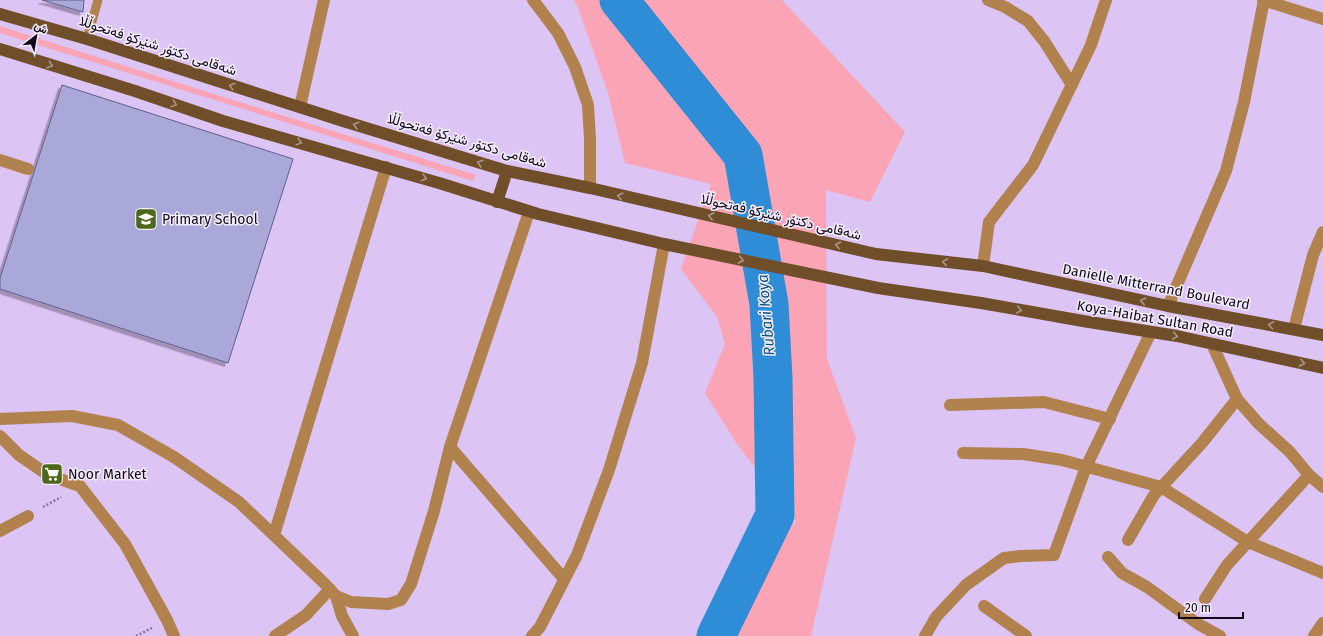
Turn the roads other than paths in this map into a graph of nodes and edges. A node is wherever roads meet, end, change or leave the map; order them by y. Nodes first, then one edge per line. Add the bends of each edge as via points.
1 (98, 0) edge
2 (324, 0) edge
3 (533, 0) edge
4 (988, 0) edge
5 (1106, 0) edge
6 (1264, 0) edge
7 (0, 14) edge
8 (1323, 19) edge
9 (87, 39) junction
10 (0, 49) edge
11 (1072, 85) junction
12 (300, 107) junction
13 (0, 160) edge
14 (386, 167) junction
15 (28, 169) dead end
16 (507, 171) junction
17 (590, 188) junction
18 (497, 202) junction
19 (529, 212) junction
20 (1323, 232) edge
21 (669, 246) junction
22 (984, 266) junction
23 (1168, 306) junction
24 (1294, 329) junction
25 (1151, 332) junction
26 (1323, 335) edge
27 (1212, 344) junction
28 (1323, 368) edge
29 (1237, 399) junction
30 (950, 406) dead end
31 (0, 419) edge
32 (1110, 419) junction
33 (0, 436) edge
34 (450, 447) junction
35 (963, 453) dead end
36 (1086, 467) junction
37 (1309, 475) junction
38 (1161, 487) junction
39 (1323, 487) edge
40 (28, 516) road end
41 (0, 531) edge
42 (274, 536) junction
43 (1128, 540) dead end
44 (1248, 542) junction
45 (1108, 557) dead end
46 (1323, 573) edge
47 (564, 579) junction
48 (333, 593) junction
49 (1205, 598) dead end
50 (984, 606) dead end
51 (1323, 623) edge
52 (174, 636) edge
53 (275, 636) edge
54 (353, 636) edge
55 (532, 636) edge
56 (925, 636) edge
57 (1026, 636) edge
58 (1220, 636) edge
59 (1314, 636) edge

1 - 9 lane
2 - 12 street
3 - 17 street via 558,33 575,67 588,105
4 - 11 street via 1028,21
5 - 11 street via 1091,45
6 - 8 street
6 - 23 street via 1244,102 1226,171
7 - 9 main road, شەقامی دکتۆر شێرکۆ فەتحوڵڵا
12 -> 9 main road, شەقامی دکتۆر شێرکۆ فەتحوڵڵا
10 -> 14 main road via 223,121
11 - 22 street via 1033,165 988,222
16 -> 12 main road, شەقامی دکتۆر شێرکۆ فەتحوڵڵا
13 - 15 street
14 -> 18 main road
14 - 42 street
16 - 17 main road, شەقامی دکتۆر شێرکۆ فەتحوڵڵا
16 - 18 main road
22 -> 17 main road, شەقامی دکتۆر شێرکۆ فەتحوڵڵا via 876,254
18 - 19 main road
19 - 21 main road
19 - 34 street
20 - 24 street via 1313,255
21 -> 25 main road, Koya-Haibat Sultan Road via 878,288
21 - 47 street via 642,363 609,470
23 -> 22 main road, Danielle Mitterrand Boulevard
24 -> 23 main road, Danielle Mitterrand Boulevard
24 - 26 main road, Danielle Mitterrand Boulevard
25 -> 27 main road, Koya-Haibat Sultan Road
25 - 32 street
27 -> 28 main road, Koya-Haibat Sultan Road
27 - 29 street
29 - 37 street via 1259,424 1290,452
29 - 38 street via 1202,443
30 - 32 street via 1044,402
31 - 42 street via 72,416 118,426 174,456 239,502
32 - 36 street
33 - 52 street via 19,455 48,475 80,486 125,544
34 - 47 street
34 - 48 street via 434,512 411,584 401,600 388,604 351,602
35 - 36 street via 1023,454 1062,460
36 - 38 street
36 - 56 street via 1054,555 1004,558 966,585 936,617
37 - 39 street
37 - 44 street
38 - 43 street
38 - 44 street
40 - 41 street
42 - 48 street
44 - 46 street
44 - 49 street via 1227,565
45 - 58 street via 1122,573
47 - 55 street via 540,627
48 - 53 street
48 - 54 street
50 - 57 street
51 - 59 street

